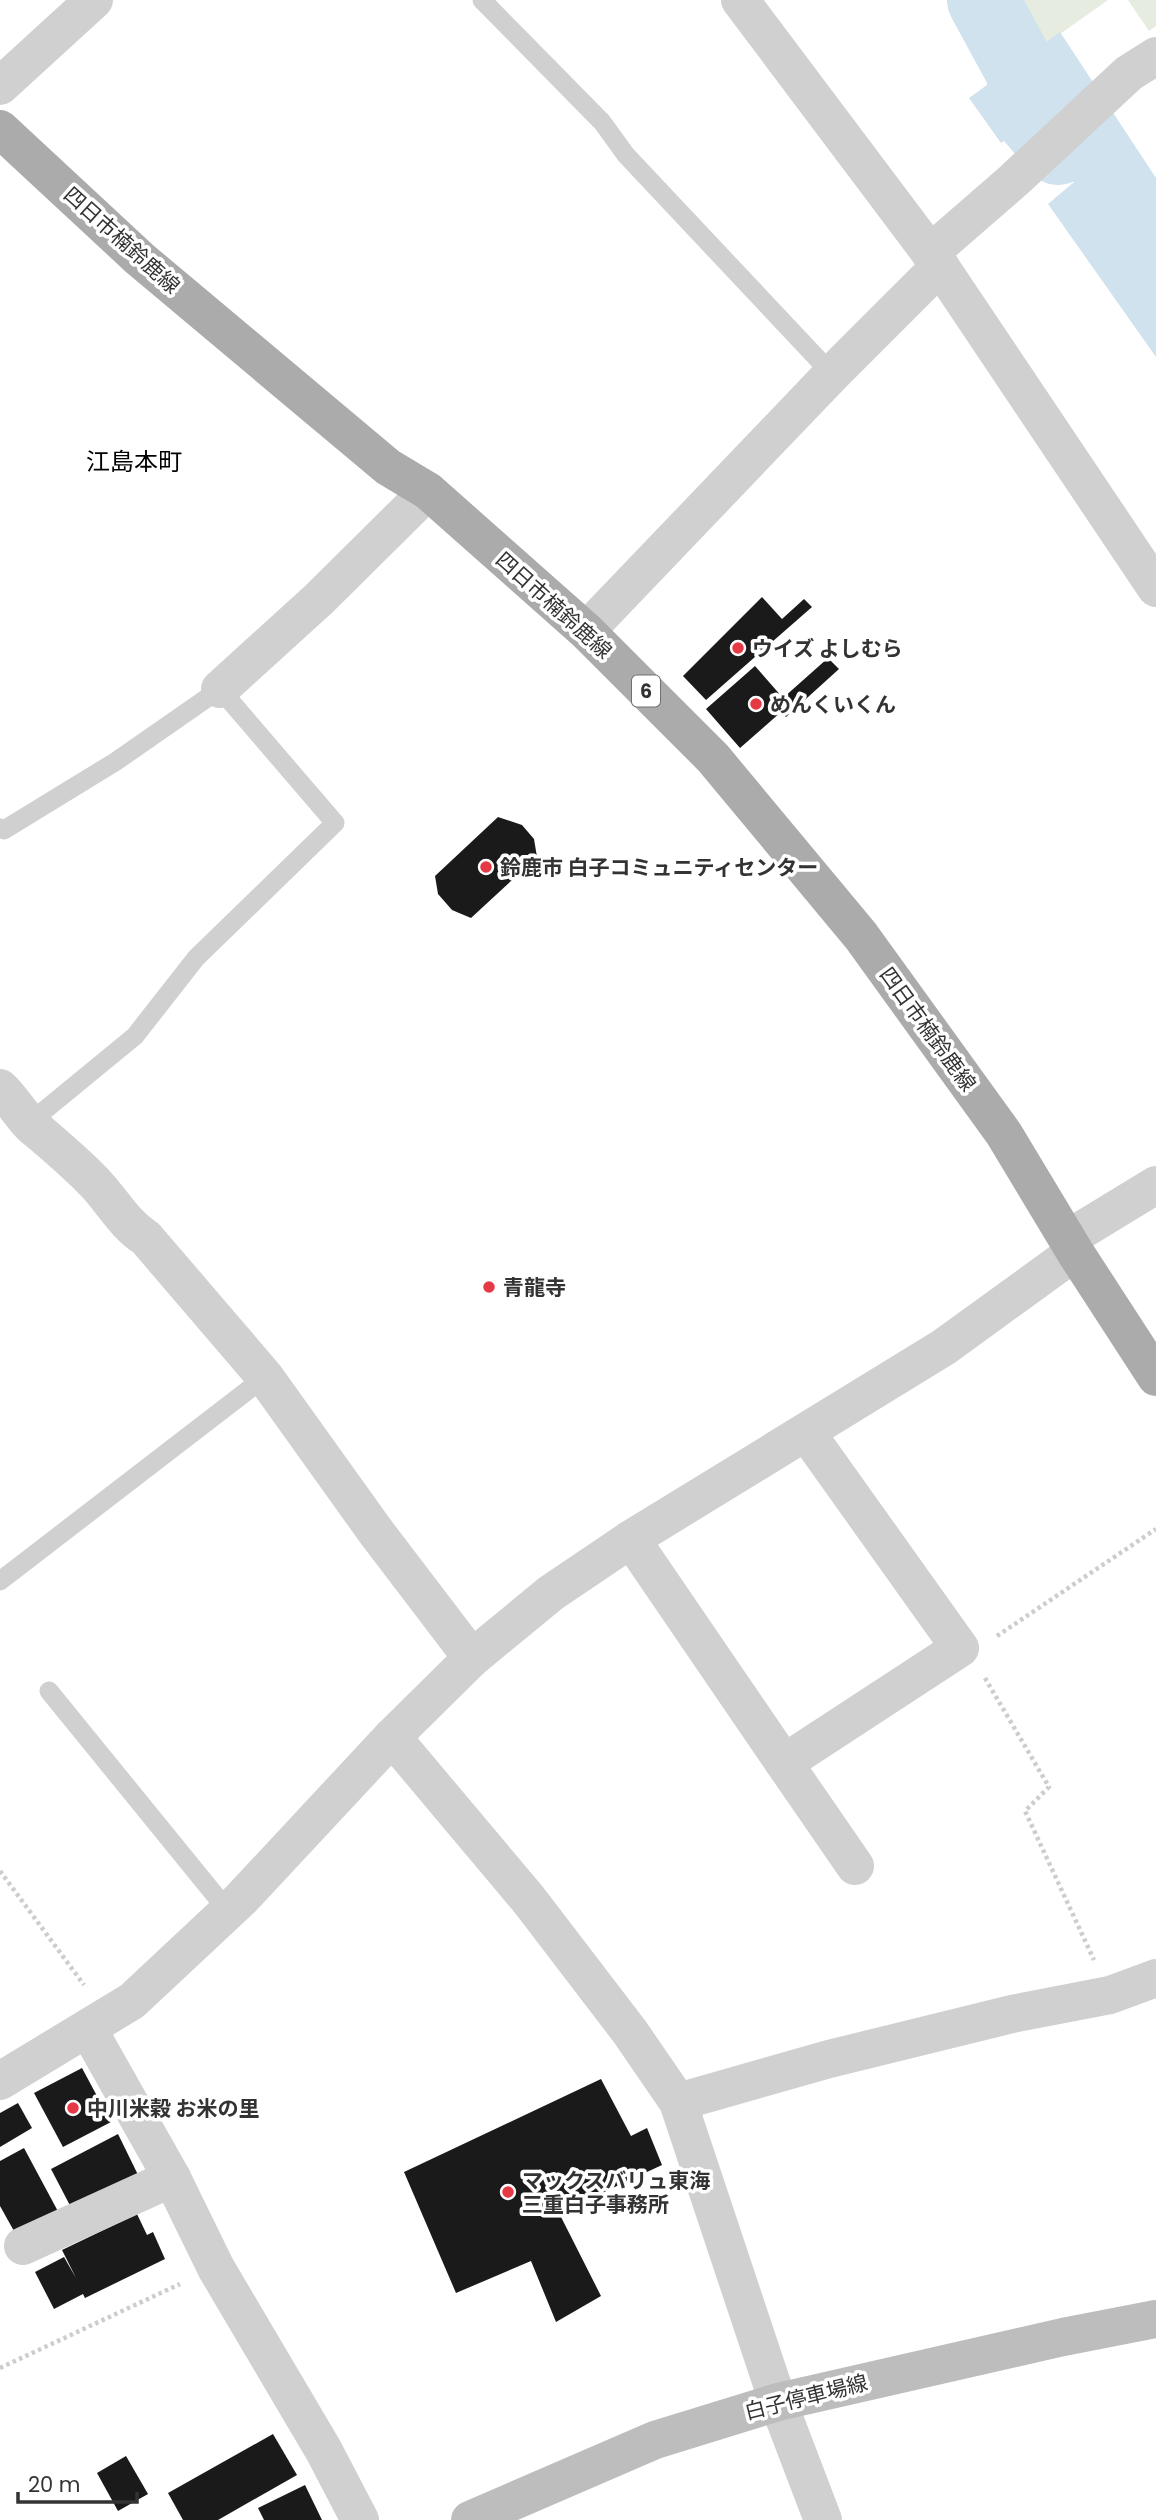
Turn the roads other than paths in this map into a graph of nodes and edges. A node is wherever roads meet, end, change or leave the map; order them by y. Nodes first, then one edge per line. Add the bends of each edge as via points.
1 (94, 0) edge
2 (482, 0) edge
3 (740, 0) edge
4 (1143, 65) edge
5 (0, 86) edge
6 (0, 130) edge
7 (935, 260) junction
8 (832, 374) junction
9 (428, 491) junction
10 (1156, 589) edge
11 (586, 631) junction
12 (220, 689) junction
13 (0, 828) edge
14 (0, 1088) edge
15 (29, 1123) junction
16 (1156, 1185) edge
17 (1072, 1245) junction
18 (265, 1377) junction
19 (1156, 1377) edge
20 (806, 1432) junction
21 (631, 1539) junction
22 (0, 1581) edge
23 (472, 1658) junction
24 (49, 1691) dead end
25 (392, 1737) junction
26 (785, 1763) junction
27 (855, 1866) dead end
28 (228, 1911) junction
29 (1156, 1978) edge
30 (98, 2023) junction
31 (0, 2081) edge
32 (678, 2102) junction
33 (172, 2178) junction
34 (23, 2246) dead end
35 (1156, 2319) edge
36 (778, 2402) junction
37 (360, 2520) edge
38 (470, 2520) edge
39 (823, 2520) edge

1 - 5 street
2 - 8 lane via 602,122 626,155
3 - 7 street
4 - 7 street via 1014,180
6 - 9 main road, 四日市楠鈴鹿線 / 6 via 150,267 388,467
7 - 8 street
7 - 10 street
8 - 11 street
9 - 11 main road, 四日市楠鈴鹿線 / 6
9 - 12 street
11 - 17 main road, 四日市楠鈴鹿線 / 6 via 713,758 860,936 1004,1134
12 - 13 lane via 116,762 4,830
12 - 15 lane via 335,823 196,958 135,1036
14 - 15 street
15 - 18 street via 97,1185
16 - 17 street
17 - 19 main road, 四日市楠鈴鹿線 / 6
17 - 20 street via 944,1347
18 - 22 lane
18 - 23 street
20 - 21 street
20 - 26 street via 965,1651
21 - 23 street via 551,1593
21 - 26 street
23 - 25 street
24 - 28 lane
25 - 28 street
25 - 32 street via 529,1900
26 - 27 street
28 - 30 street via 132,2001
29 - 32 street via 1110,1995 829,2059
30 - 31 street
30 - 33 street
32 - 36 street
33 - 34 street
33 - 37 street via 216,2268
35 - 36 main road, 白子停車場線
36 - 38 main road, 白子停車場線 via 655,2440
36 - 39 street

